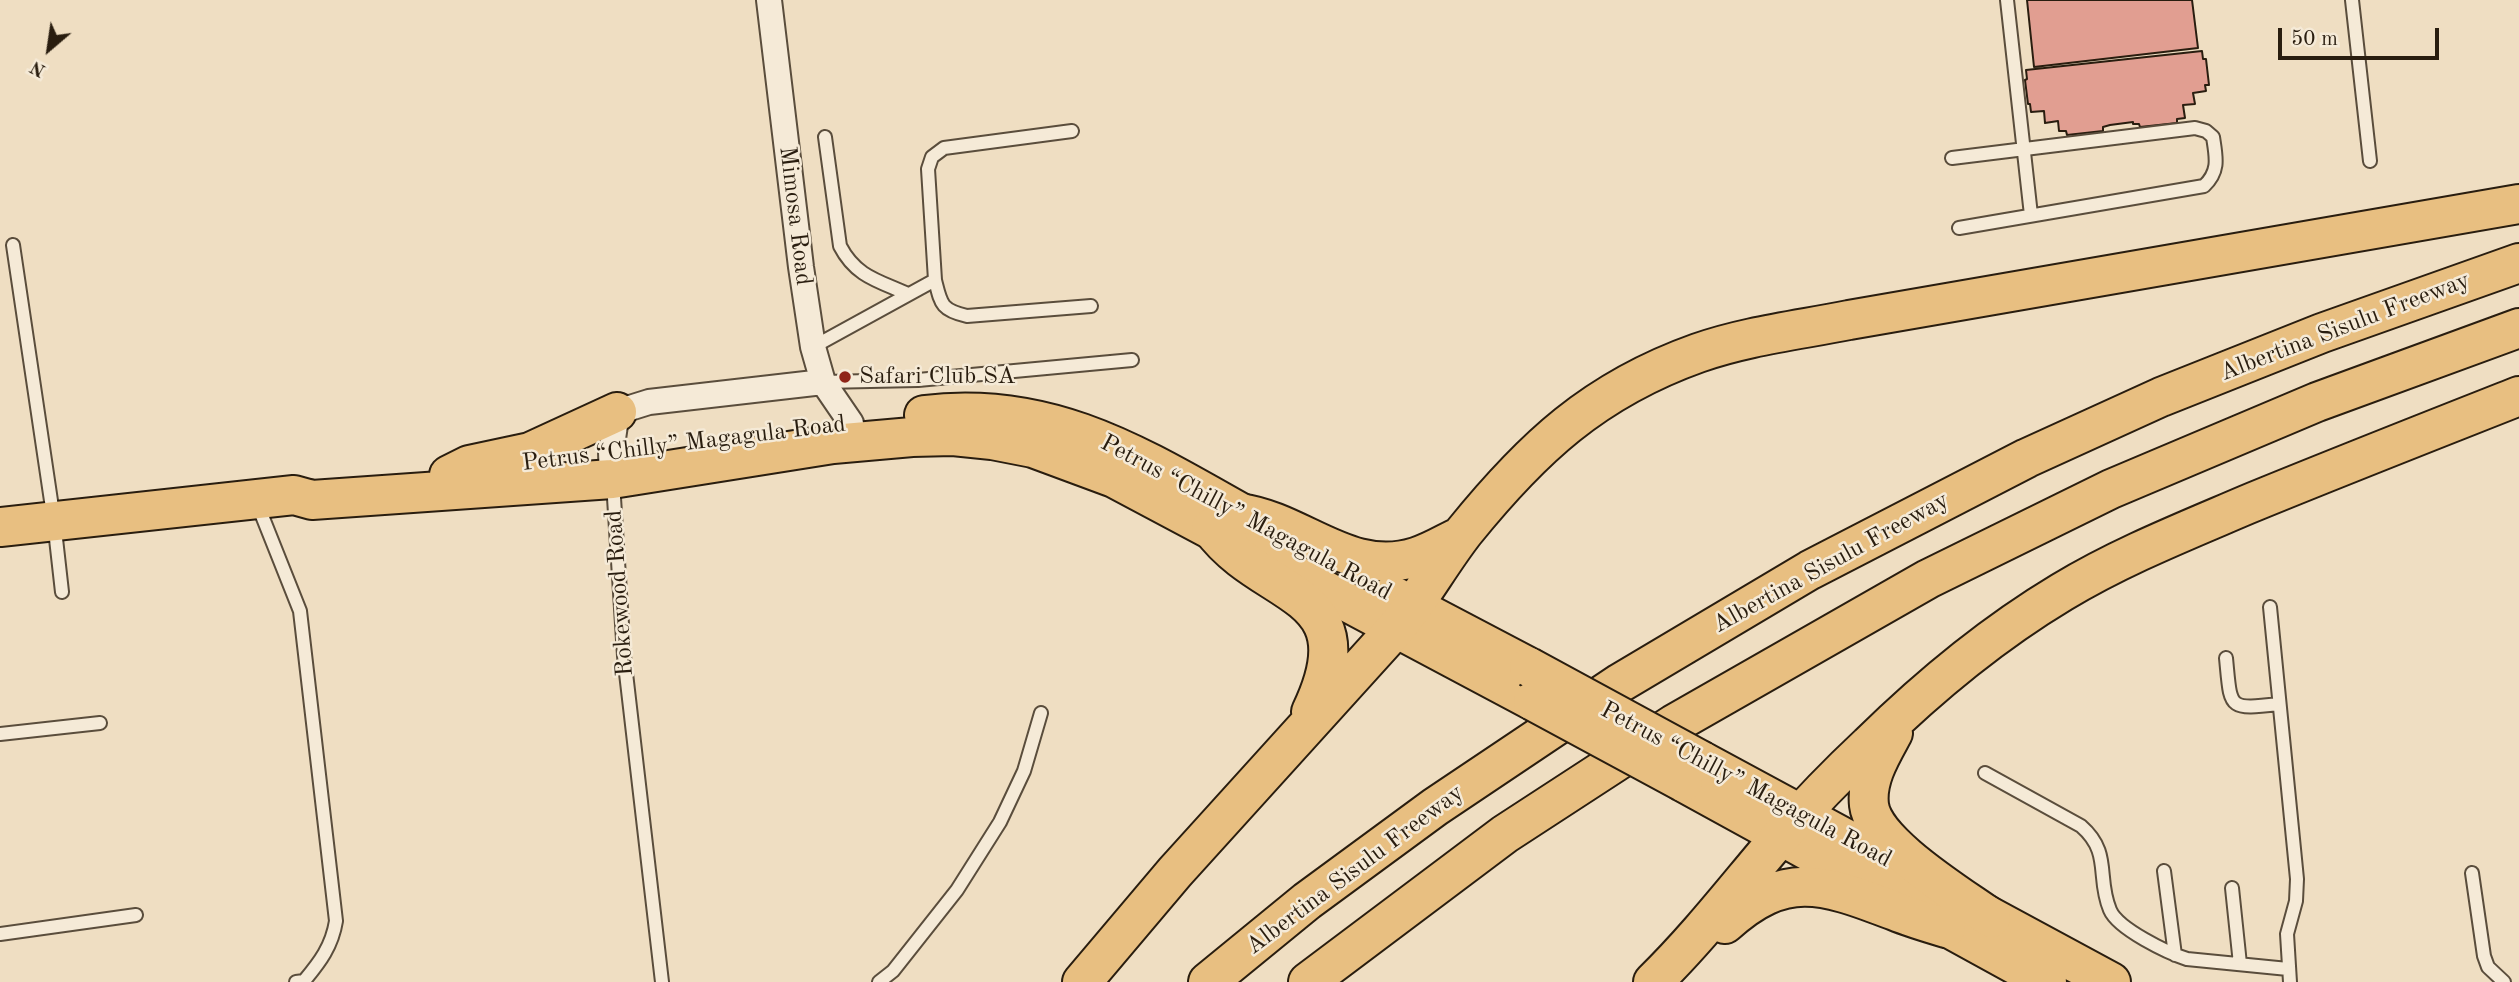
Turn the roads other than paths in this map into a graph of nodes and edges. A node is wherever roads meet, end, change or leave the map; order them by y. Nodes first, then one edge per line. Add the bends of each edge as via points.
1 (769, 0) edge
2 (2007, 0) edge
3 (2351, 0) edge
4 (1072, 131) dead end
5 (825, 137) dead end
6 (2024, 151) junction
7 (1952, 158) dead end
8 (2370, 161) dead end
9 (2519, 204) edge
10 (2031, 215) junction
11 (1959, 228) dead end
12 (13, 245) dead end
13 (2519, 263) edge
14 (935, 280) junction
15 (908, 294) junction
16 (1091, 306) dead end
17 (2519, 328) edge
18 (813, 347) junction
19 (1132, 360) dead end
20 (823, 382) junction
21 (2519, 396) edge
22 (617, 412) junction
23 (851, 423) junction
24 (611, 466) junction
25 (449, 475) junction
26 (294, 495) junction
27 (256, 499) junction
28 (1226, 520) junction
29 (54, 521) junction
30 (0, 527) edge
31 (1462, 535) junction
32 (62, 592) dead end
33 (2270, 607) dead end
34 (1405, 617) junction
35 (2226, 658) dead end
36 (2279, 704) junction
37 (1041, 713) dead end
38 (1902, 716) junction
39 (100, 723) dead end
40 (0, 734) edge
41 (1299, 736) junction
42 (1985, 773) dead end
43 (1791, 825) junction
44 (2164, 871) dead end
45 (2472, 873) dead end
46 (2232, 888) dead end
47 (136, 915) dead end
48 (1990, 918) junction
49 (1946, 929) junction
50 (0, 934) edge
51 (2175, 955) junction
52 (2240, 964) junction
53 (1665, 970) edge
54 (2289, 975) edge
55 (296, 982) edge
56 (662, 982) edge
57 (879, 982) edge
58 (1082, 982) edge
59 (1209, 982) edge
60 (1308, 982) edge
61 (2047, 982) edge
62 (2111, 982) edge
63 (2504, 982) edge

1 - 18 street, Mimosa Road
2 - 6 lane
3 - 8 lane
4 - 14 lane via 944,148 932,157 928,169
5 - 15 lane via 841,246 849,262
6 - 7 lane
6 - 10 lane
6 - 10 lane via 2195,128 2213,137 2217,166 2204,186
9 - 31 main road via 1849,320 1699,353 1650,373 1576,416 1507,482
10 - 11 lane
12 - 29 lane
13 - 59 main road, Albertina Sisulu Freeway via 2322,333 2161,397 2027,458 1810,570 1620,683 1435,807 1307,901
14 - 15 lane
14 - 16 lane via 942,305 967,316
15 - 18 lane
17 - 60 main road via 2317,402 2175,461 1928,579 1674,724 1505,834
18 - 20 street, Mimosa Road
19 - 20 lane via 918,380
20 - 22 street via 649,402
20 - 23 street, Mimosa Road
21 - 38 main road via 2110,565 2005,630
22 - 24 street, Rokewood Road
22 - 25 main road via 530,452
23 - 24 main road, Petrus “Chilly” Magagula Road
23 - 28 main road, Petrus “Chilly” Magagula Road via 949,412 1013,414 1049,421 1136,455
24 - 25 main road, Petrus “Chilly” Magagula Road
24 - 26 main road, Petrus “Chilly” Magagula Road via 326,499
24 - 28 main road, Petrus “Chilly” Magagula Road via 953,436 1033,448
24 - 56 lane, Rokewood Road via 624,656
25 - 26 main road, Petrus “Chilly” Magagula Road via 309,486
26 - 27 main road, Petrus “Chilly” Magagula Road
27 - 29 main road, Petrus “Chilly” Magagula Road
27 - 55 lane via 300,611 336,921 324,957 304,981
28 - 31 main road via 1264,516 1329,548 1376,562 1416,557
28 - 34 main road, Petrus “Chilly” Magagula Road
28 - 41 main road via 1221,541 1303,600 1322,624 1328,668
29 - 30 main road, Petrus “Chilly” Magagula Road
29 - 32 lane
31 - 34 main road
33 - 36 lane
34 - 41 main road
34 - 43 main road, Petrus “Chilly” Magagula Road, bridge
35 - 36 lane via 2230,699 2235,705
36 - 54 lane via 2297,879 2287,934
37 - 57 lane via 1024,771 1000,822 957,890 893,971
38 - 43 main road
38 - 48 main road via 1869,786 1871,817 1895,846
39 - 40 lane
41 - 58 main road
42 - 51 lane via 2093,837 2099,846 2111,914 2123,926
43 - 48 main road, Petrus “Chilly” Magagula Road
43 - 49 main road, Petrus “Chilly” Magagula Road
43 - 53 main road
44 - 51 lane
45 - 63 lane via 2484,956 2488,967
46 - 52 lane
47 - 50 lane
48 - 62 main road, Petrus “Chilly” Magagula Road
49 - 53 main road via 1836,889 1800,885 1743,907
49 - 61 main road, Petrus “Chilly” Magagula Road
51 - 52 lane
52 - 54 lane

